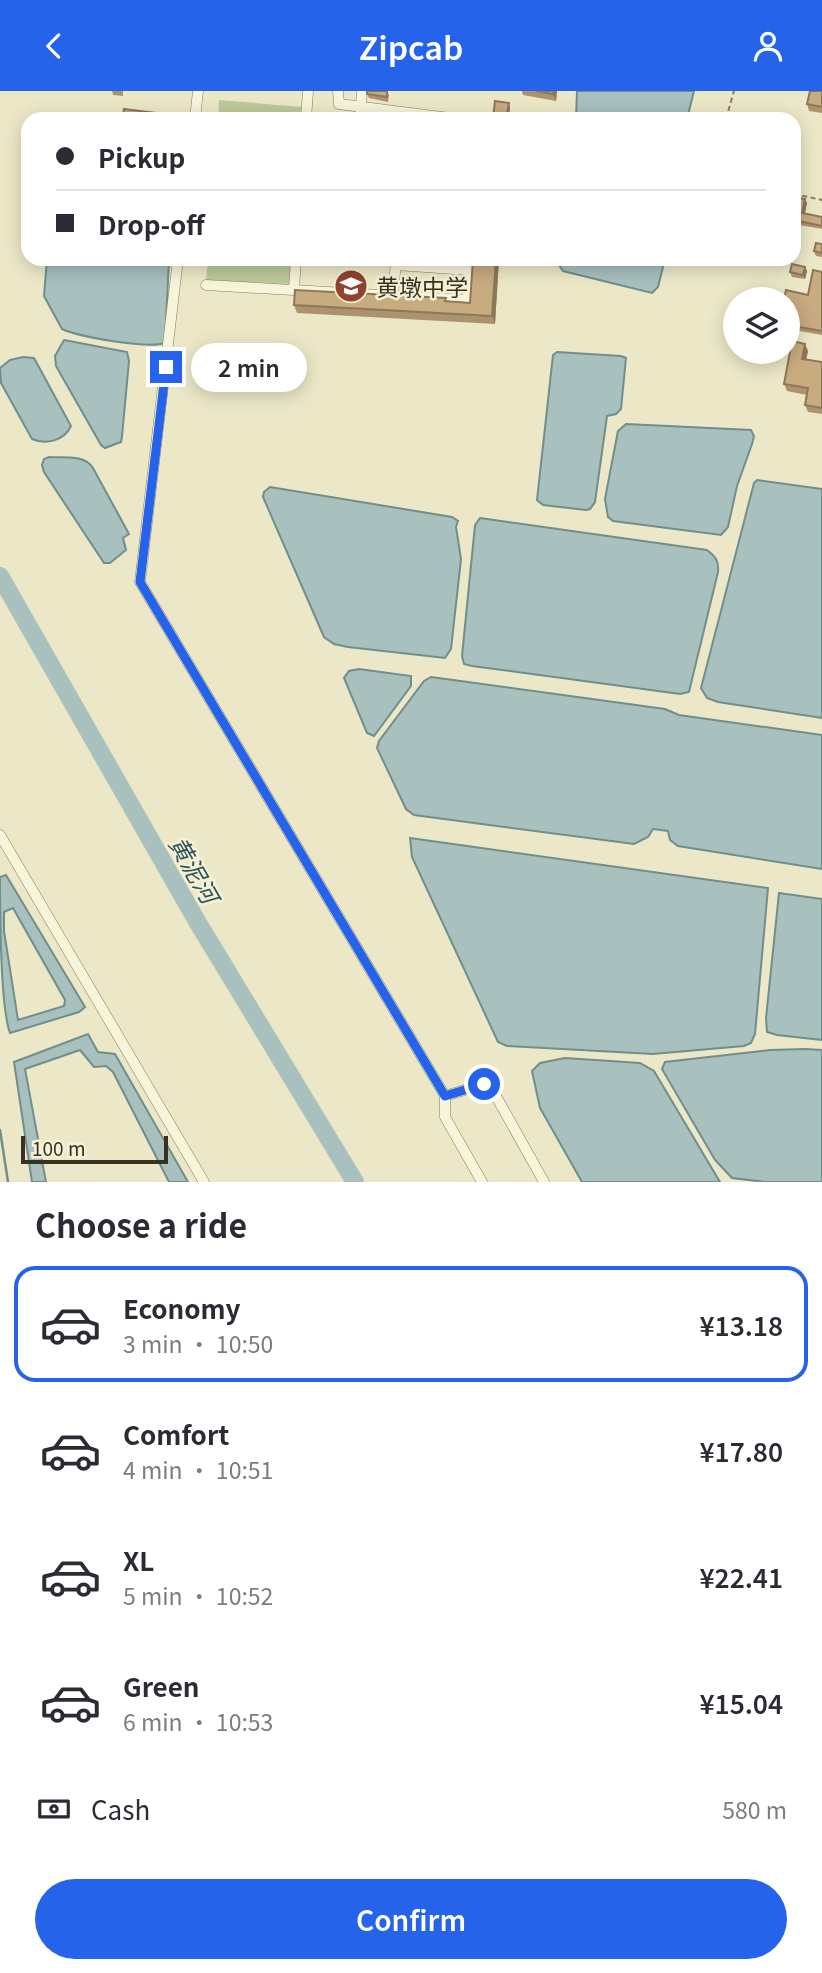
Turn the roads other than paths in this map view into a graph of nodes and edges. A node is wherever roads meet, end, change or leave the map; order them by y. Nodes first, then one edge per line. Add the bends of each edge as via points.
1 (198, 91) edge
2 (308, 91) edge
3 (338, 91) edge
4 (362, 91) edge
5 (196, 112) edge
6 (306, 112) edge
7 (358, 112) edge
8 (360, 112) edge
9 (177, 266) edge
10 (296, 266) edge
11 (396, 266) edge
12 (469, 266) edge
13 (206, 285) dead end
14 (294, 289) junction
15 (393, 295) junction
16 (0, 835) edge
17 (445, 1096) junction
18 (204, 1182) edge
19 (482, 1182) edge
20 (544, 1182) edge

1 - 5 street
2 - 6 street
3 - 7 street via 339,104
4 - 8 street
9 - 17 street via 140,582
10 - 14 street
11 - 15 street
12 - 15 street via 467,300
13 - 14 street
14 - 15 street
16 - 18 street
17 - 19 street via 445,1117
17 - 20 street via 484,1084 492,1089

